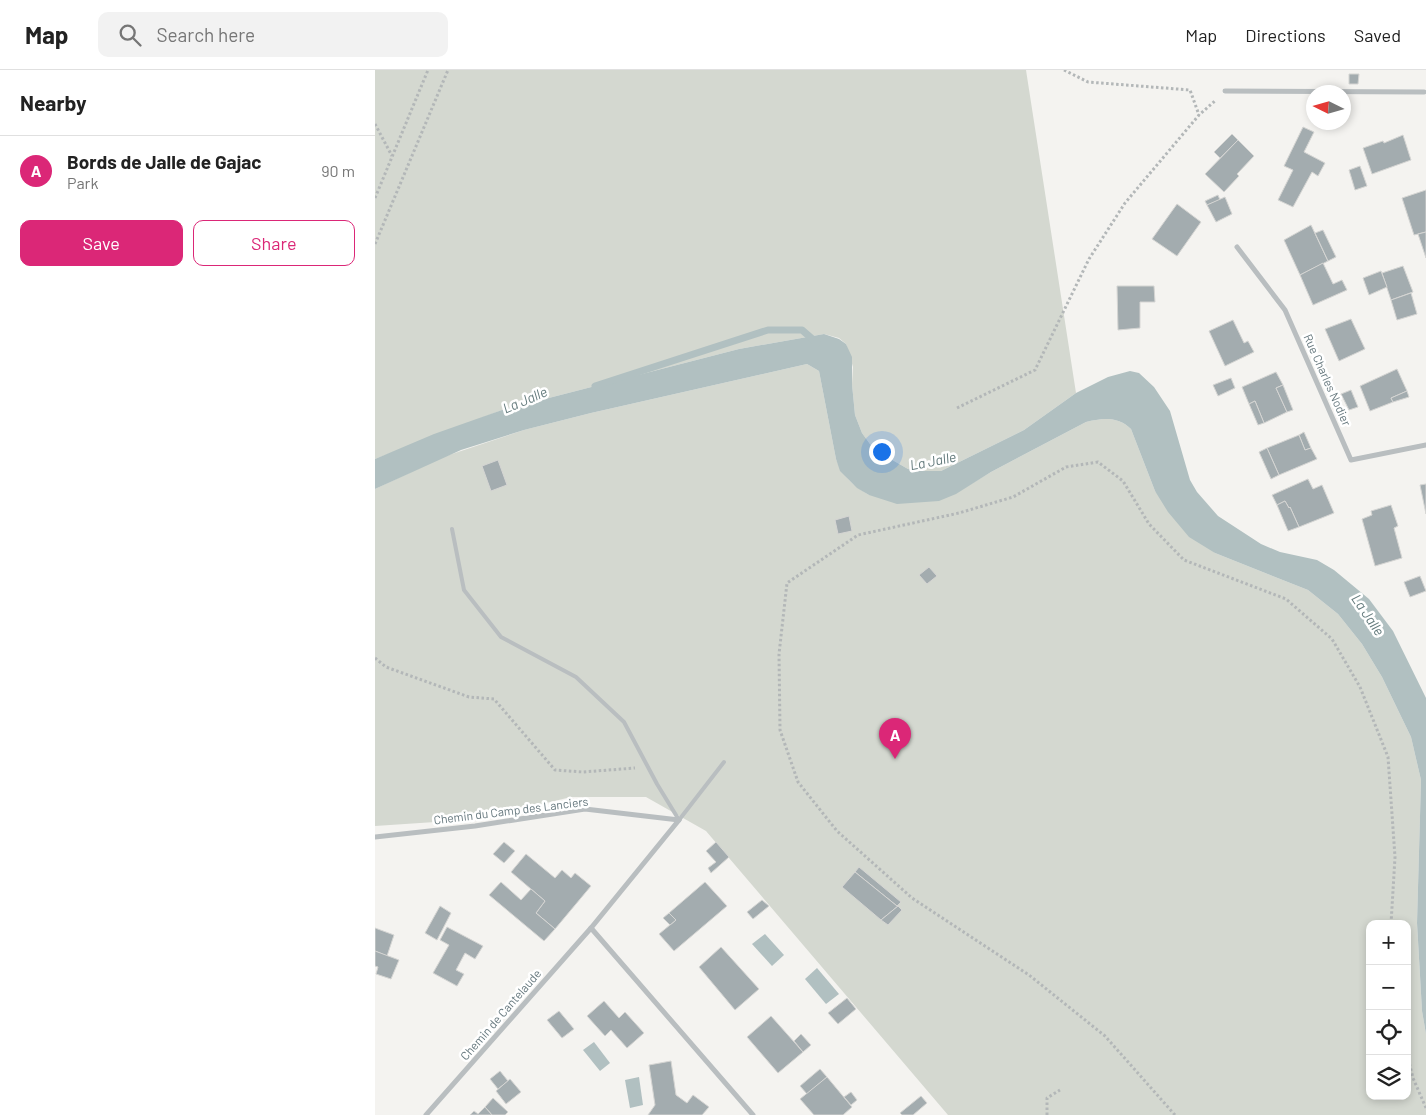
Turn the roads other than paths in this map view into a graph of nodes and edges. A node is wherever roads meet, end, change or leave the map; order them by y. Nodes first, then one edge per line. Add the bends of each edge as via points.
1 (1225, 91) road end
2 (1425, 92) edge
3 (1426, 98) edge
4 (1237, 247) dead end
5 (1426, 445) edge
6 (451, 528) dead end
7 (724, 762) dead end
8 (679, 820) junction
9 (375, 837) edge
10 (591, 928) junction
11 (426, 1115) edge
12 (752, 1115) edge

1 - 2 street
2 - 3 street
4 - 5 street, Rue Charles Nodier via 1285,310 1351,460
6 - 8 lane via 464,590 501,637 576,677 624,722
7 - 8 lane
8 - 9 street, Chemin du Camp des Lanciers via 585,809
8 - 10 street, Chemin de Cantelaude
10 - 11 street, Chemin de Cantelaude
10 - 12 street

